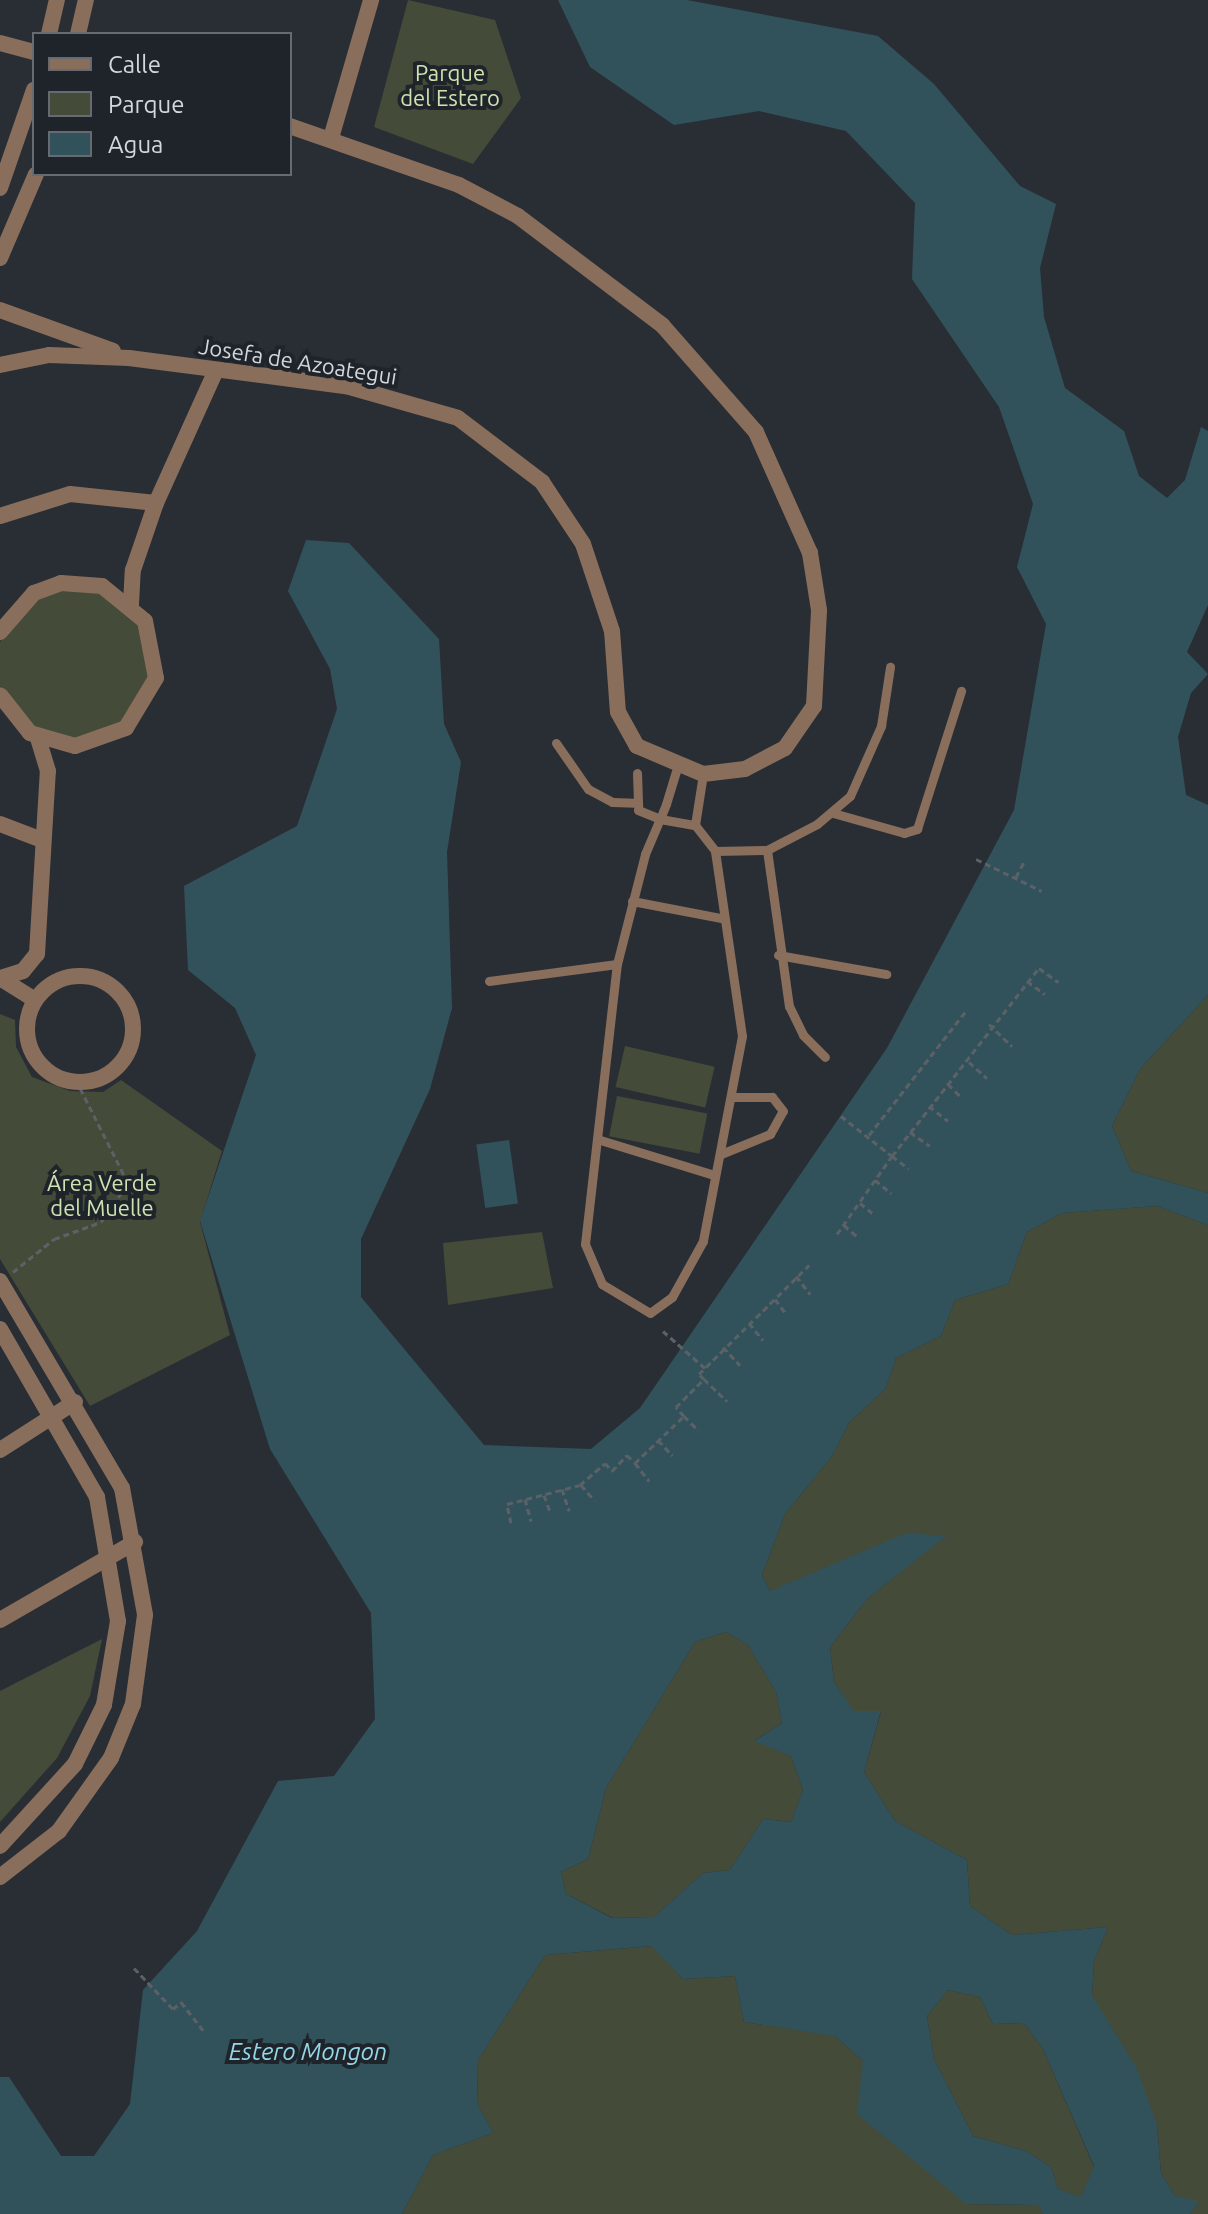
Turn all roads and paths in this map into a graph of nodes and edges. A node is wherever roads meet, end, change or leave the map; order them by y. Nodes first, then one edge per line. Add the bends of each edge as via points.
1 (57, 0) edge
2 (86, 0) edge
3 (371, 0) edge
4 (49, 32) edge
5 (78, 32) edge
6 (0, 43) edge
7 (32, 51) edge
8 (32, 96) edge
9 (292, 127) edge
10 (331, 138) junction
11 (35, 176) edge
12 (0, 188) edge
13 (0, 258) edge
14 (0, 310) edge
15 (129, 358) junction
16 (0, 365) edge
17 (216, 370) junction
18 (156, 503) junction
19 (0, 516) edge
20 (136, 559) junction
21 (102, 586) junction
22 (131, 604) junction
23 (0, 632) edge
24 (890, 667) dead end
25 (961, 691) dead end
26 (0, 695) edge
27 (38, 738) junction
28 (556, 743) dead end
29 (65, 746) junction
30 (677, 768) junction
31 (48, 771) junction
32 (637, 773) dead end
33 (703, 774) junction
34 (635, 803) junction
35 (833, 813) junction
36 (660, 819) junction
37 (0, 824) edge
38 (695, 825) junction
39 (42, 840) junction
40 (767, 850) junction
41 (715, 851) junction
42 (976, 859) dead end
43 (1024, 862) dead end
44 (1016, 878) junction
45 (1042, 891) dead end
46 (632, 901) junction
47 (721, 918) junction
48 (37, 954) junction
49 (778, 955) junction
50 (617, 964) junction
51 (886, 974) dead end
52 (0, 978) edge
53 (60, 979) junction
54 (489, 981) dead end
55 (1027, 981) junction
56 (1058, 982) dead end
57 (1045, 994) dead end
58 (35, 1000) junction
59 (965, 1012) dead end
60 (989, 1024) junction
61 (1012, 1046) dead end
62 (825, 1057) dead end
63 (968, 1061) junction
64 (987, 1078) dead end
65 (77, 1082) junction
66 (948, 1084) junction
67 (733, 1097) junction
68 (962, 1098) dead end
69 (929, 1106) junction
70 (841, 1116) dead end
71 (948, 1121) dead end
72 (909, 1132) junction
73 (868, 1136) junction
74 (597, 1139) junction
75 (930, 1146) dead end
76 (721, 1154) junction
77 (892, 1156) junction
78 (909, 1169) dead end
79 (714, 1175) junction
80 (875, 1180) junction
81 (891, 1193) dead end
82 (859, 1202) junction
83 (875, 1215) dead end
84 (844, 1225) junction
85 (837, 1234) dead end
86 (858, 1237) dead end
87 (809, 1265) dead end
88 (796, 1276) junction
89 (0, 1281) edge
90 (810, 1294) dead end
91 (774, 1298) junction
92 (787, 1315) dead end
93 (749, 1323) junction
94 (0, 1329) edge
95 (663, 1331) dead end
96 (763, 1340) dead end
97 (723, 1347) junction
98 (740, 1365) dead end
99 (705, 1368) junction
100 (704, 1379) junction
101 (727, 1401) dead end
102 (75, 1402) junction
103 (684, 1416) junction
104 (53, 1417) junction
105 (698, 1430) dead end
106 (658, 1440) junction
107 (0, 1450) edge
108 (672, 1455) dead end
109 (635, 1463) junction
110 (649, 1481) dead end
111 (580, 1485) junction
112 (562, 1489) junction
113 (544, 1494) junction
114 (525, 1499) junction
115 (594, 1500) dead end
116 (569, 1511) dead end
117 (551, 1514) dead end
118 (531, 1521) dead end
119 (511, 1523) dead end
120 (135, 1542) junction
121 (112, 1554) junction
122 (0, 1620) edge
123 (0, 1846) edge
124 (0, 1877) edge
125 (134, 1968) dead end
126 (203, 2030) dead end

1 - 4 street
2 - 5 street
3 - 10 street
6 - 7 street
8 - 12 street
9 - 10 street
10 - 33 street, Josefa de Azoategui via 459,185 573,253 662,325 747,421 810,553 821,645 814,706 802,732 745,769
11 - 13 street
14 - 15 street
15 - 16 street via 49,355
15 - 17 street, Josefa de Azoategui
17 - 18 street
17 - 30 street, Josefa de Azoategui via 393,395 458,418 521,461 562,510 596,570 624,729 637,746
18 - 19 street via 70,494
18 - 20 street
20 - 21 street
20 - 22 street
21 - 22 street
21 - 23 street via 61,583 34,593
22 - 29 street via 155,648 145,706 100,742
24 - 35 lane via 863,778
25 - 35 lane via 917,829 904,833
26 - 27 street
27 - 29 street
27 - 31 street
28 - 34 lane via 588,789 612,802
29 - 31 street
30 - 33 street, Josefa de Azoategui
30 - 36 lane
31 - 39 street
32 - 34 lane
33 - 38 lane
34 - 36 lane
35 - 40 lane
36 - 38 lane
36 - 46 lane
37 - 39 street
38 - 41 lane
39 - 48 street
40 - 41 lane
40 - 49 lane
41 - 47 lane
42 - 44 path
43 - 44 path
44 - 45 path
46 - 47 lane
46 - 50 lane
47 - 67 lane via 742,1036
48 - 52 street via 23,971
48 - 53 street
49 - 51 lane
49 - 62 lane via 789,1006 803,1035
50 - 54 lane
50 - 74 lane
52 - 58 street
53 - 58 street
53 - 65 street via 77,975 110,984 132,1020 123,1061 102,1077
55 - 56 path via 1039,968
55 - 57 path
55 - 60 path
58 - 65 street via 28,1017 33,1053 59,1078
59 - 73 path
60 - 61 path
60 - 63 path
63 - 64 path
63 - 66 path
65 - 89 path via 123,1163 123,1196 101,1222 54,1239
66 - 68 path
66 - 69 path
67 - 76 lane
67 - 76 lane via 772,1097 783,1111 770,1134
69 - 71 path
69 - 72 path
70 - 73 path
72 - 75 path
72 - 77 path
73 - 77 path
74 - 79 lane
74 - 79 lane via 588,1260 602,1284 640,1311 662,1308 683,1282 703,1241
76 - 79 lane
77 - 78 path
77 - 80 path
80 - 81 path
80 - 82 path
82 - 83 path
82 - 84 path
84 - 85 path
84 - 86 path
87 - 88 path
88 - 90 path
88 - 91 path
89 - 102 street
91 - 92 path
91 - 93 path
93 - 96 path
93 - 97 path
94 - 104 street
95 - 99 path
97 - 98 path
97 - 99 path
99 - 100 path via 699,1374
100 - 101 path
100 - 103 path via 676,1407
102 - 104 street
102 - 120 street via 122,1488
103 - 105 path
103 - 106 path
104 - 107 street
104 - 121 street via 91,1481
106 - 108 path
106 - 109 path
109 - 110 path
109 - 111 path via 627,1455 612,1471 605,1463
111 - 112 path
111 - 115 path
112 - 113 path
112 - 116 path
113 - 114 path
113 - 117 path
114 - 118 path
114 - 119 path via 507,1504
120 - 121 street
120 - 124 street via 145,1615 133,1704 111,1758 59,1831
121 - 122 street
121 - 123 street via 118,1621 104,1705 57,1791
125 - 126 path via 173,2009 181,2002

